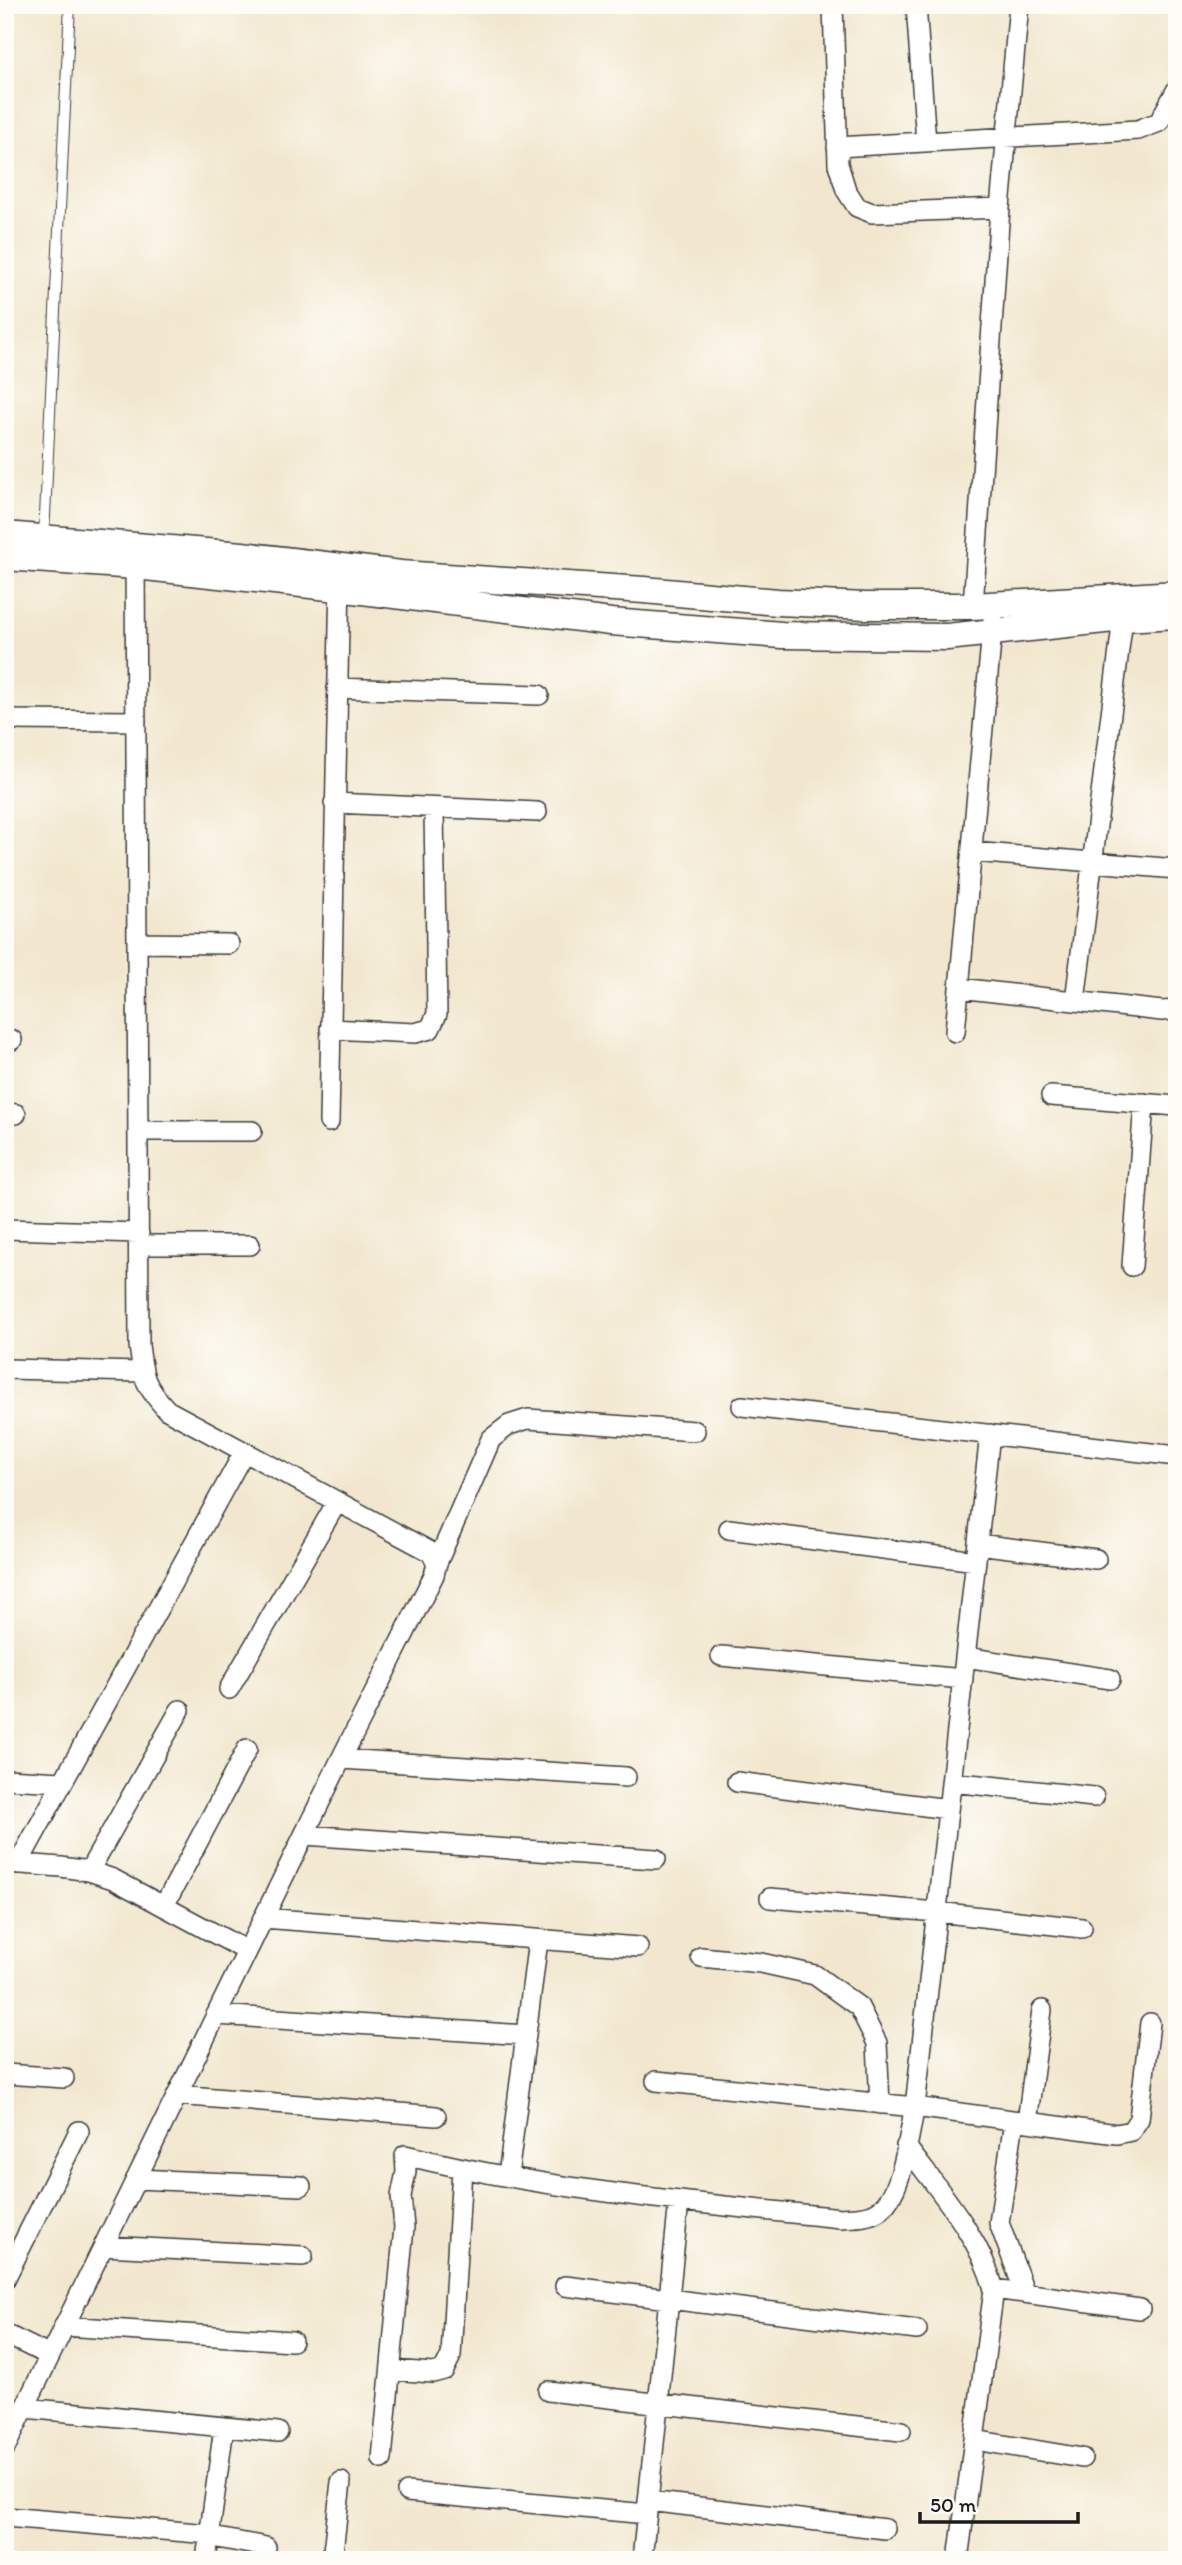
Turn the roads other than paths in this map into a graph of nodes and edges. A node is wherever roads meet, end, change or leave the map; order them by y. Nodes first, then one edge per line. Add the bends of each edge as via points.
1 (70, 5) edge
2 (833, 5) edge
3 (916, 5) edge
4 (1019, 5) edge
5 (1177, 89) edge
6 (1009, 137) junction
7 (926, 142) junction
8 (837, 147) junction
9 (1000, 208) junction
10 (5, 536) edge
11 (44, 537) junction
12 (135, 556) junction
13 (5, 557) edge
14 (340, 578) junction
15 (1177, 594) edge
16 (983, 606) junction
17 (1177, 615) edge
18 (1123, 618) junction
19 (992, 632) junction
20 (337, 688) junction
21 (539, 695) dead end
22 (5, 720) edge
23 (136, 721) junction
24 (334, 803) junction
25 (434, 808) junction
26 (537, 812) dead end
27 (973, 852) junction
28 (1092, 862) junction
29 (1177, 869) edge
30 (137, 943) junction
31 (229, 944) dead end
32 (959, 988) junction
33 (1075, 1001) junction
34 (1177, 1010) edge
35 (330, 1029) junction
36 (955, 1032) dead end
37 (1051, 1096) dead end
38 (1144, 1103) junction
39 (1177, 1106) edge
40 (329, 1122) dead end
41 (138, 1131) junction
42 (252, 1131) dead end
43 (5, 1229) edge
44 (139, 1239) junction
45 (250, 1245) dead end
46 (1132, 1266) dead end
47 (5, 1369) edge
48 (142, 1372) junction
49 (742, 1406) dead end
50 (695, 1431) dead end
51 (990, 1434) junction
52 (244, 1452) junction
53 (1177, 1456) edge
54 (337, 1502) junction
55 (729, 1530) dead end
56 (977, 1553) junction
57 (1096, 1559) dead end
58 (437, 1563) junction
59 (721, 1656) dead end
60 (965, 1657) junction
61 (963, 1679) junction
62 (1110, 1679) dead end
63 (229, 1689) dead end
64 (180, 1710) dead end
65 (247, 1749) dead end
66 (341, 1759) junction
67 (626, 1777) dead end
68 (5, 1779) edge
69 (63, 1782) junction
70 (737, 1782) dead end
71 (951, 1782) junction
72 (1094, 1797) dead end
73 (948, 1809) junction
74 (304, 1835) junction
75 (656, 1859) dead end
76 (12, 1863) edge
77 (89, 1871) junction
78 (770, 1898) dead end
79 (164, 1906) junction
80 (937, 1912) junction
81 (263, 1918) junction
82 (1082, 1928) dead end
83 (538, 1940) junction
84 (638, 1947) dead end
85 (247, 1951) junction
86 (701, 1957) dead end
87 (1042, 2010) dead end
88 (216, 2015) junction
89 (1150, 2023) dead end
90 (526, 2035) junction
91 (5, 2074) edge
92 (64, 2078) dead end
93 (656, 2081) dead end
94 (177, 2095) junction
95 (880, 2104) junction
96 (915, 2108) junction
97 (436, 2116) dead end
98 (1021, 2122) junction
99 (79, 2131) dead end
100 (906, 2146) junction
101 (462, 2169) junction
102 (508, 2176) junction
103 (136, 2179) junction
104 (301, 2186) dead end
105 (679, 2201) junction
106 (103, 2246) junction
107 (303, 2256) dead end
108 (5, 2280) edge
109 (565, 2286) dead end
110 (994, 2289) junction
111 (1025, 2293) junction
112 (669, 2299) junction
113 (1139, 2309) dead end
114 (64, 2326) junction
115 (916, 2330) dead end
116 (5, 2334) edge
117 (292, 2341) dead end
118 (50, 2356) junction
119 (391, 2370) junction
120 (548, 2391) dead end
121 (658, 2403) junction
122 (25, 2408) junction
123 (224, 2427) junction
124 (901, 2431) dead end
125 (278, 2432) dead end
126 (974, 2440) junction
127 (5, 2448) edge
128 (1082, 2458) dead end
129 (382, 2459) dead end
130 (341, 2482) dead end
131 (407, 2491) dead end
132 (647, 2508) junction
133 (5, 2518) edge
134 (885, 2529) dead end
135 (210, 2534) junction
136 (266, 2547) dead end
137 (206, 2560) edge
138 (332, 2560) edge
139 (642, 2560) edge
140 (958, 2560) edge

1 - 11 lane
2 - 8 street
3 - 7 street
4 - 6 street
5 - 6 street via 1158,122 1138,130
6 - 7 street
6 - 9 street
7 - 8 street
8 - 9 street via 846,190 858,207 872,213
9 - 16 street
10 - 11 main road
11 - 12 main road
12 - 13 main road
12 - 14 main road
12 - 23 street
14 - 16 main road via 401,574 778,602
14 - 19 main road via 611,622 782,635 947,637
14 - 20 street
15 - 16 main road
16 - 19 street
17 - 18 main road
18 - 19 main road
18 - 28 street
19 - 27 street
20 - 21 street
20 - 24 street
22 - 23 street
23 - 30 street
24 - 25 street
24 - 35 street
25 - 26 street
25 - 35 street via 437,1014 430,1029 415,1033
27 - 28 street
27 - 32 street
28 - 29 street
28 - 33 street
30 - 31 street
30 - 41 street
32 - 33 street
32 - 36 street
33 - 34 street
35 - 40 street
37 - 38 street
38 - 39 street
38 - 46 street
41 - 42 street
41 - 44 street
43 - 44 street
44 - 45 street
44 - 48 street
47 - 48 street
48 - 52 street via 149,1391 167,1410
49 - 51 street
50 - 58 street via 528,1419 509,1425 491,1439
51 - 53 street
51 - 56 street
52 - 54 street
52 - 69 street
54 - 58 street via 431,1552
54 - 63 street
55 - 56 street
56 - 57 street
56 - 60 street
58 - 66 street
59 - 61 street
60 - 61 street
60 - 62 street
61 - 71 street
64 - 77 street
65 - 79 street
66 - 67 street
66 - 74 street
68 - 69 street
69 - 76 street
70 - 73 street
71 - 72 street
71 - 73 street
73 - 80 street
74 - 75 street
74 - 81 street
76 - 77 street
77 - 79 street
78 - 80 street
79 - 85 street
80 - 82 street
80 - 96 street
81 - 83 street
81 - 85 street
83 - 84 street
83 - 90 street
85 - 88 street
86 - 95 street via 815,1975 859,2007 877,2043
87 - 98 street
88 - 90 street
88 - 94 street
89 - 98 street via 1139,2119 1131,2130 1117,2134
90 - 102 street
91 - 92 street
93 - 95 street
94 - 97 street
94 - 103 street
95 - 96 street
96 - 98 street
96 - 100 street
98 - 111 street via 999,2223
99 - 108 street
100 - 105 street via 897,2188 878,2212 862,2217
100 - 110 street via 975,2241
101 - 102 street
101 - 119 street via 451,2356 444,2370 433,2373
101 - 119 street via 405,2155 404,2227
102 - 105 street
103 - 104 street
103 - 106 street
105 - 112 street
106 - 107 street
106 - 114 street
109 - 112 street
110 - 111 street
110 - 126 street
111 - 113 street
112 - 115 street
112 - 121 street
114 - 117 street
114 - 118 street
116 - 118 street
118 - 122 street
119 - 129 street
120 - 121 street
121 - 124 street
121 - 132 street
122 - 123 street
122 - 127 street
123 - 125 street
123 - 135 street
126 - 128 street
126 - 140 street
130 - 138 street
131 - 132 street
132 - 134 street
132 - 139 street
133 - 135 street
135 - 136 street
135 - 137 street

